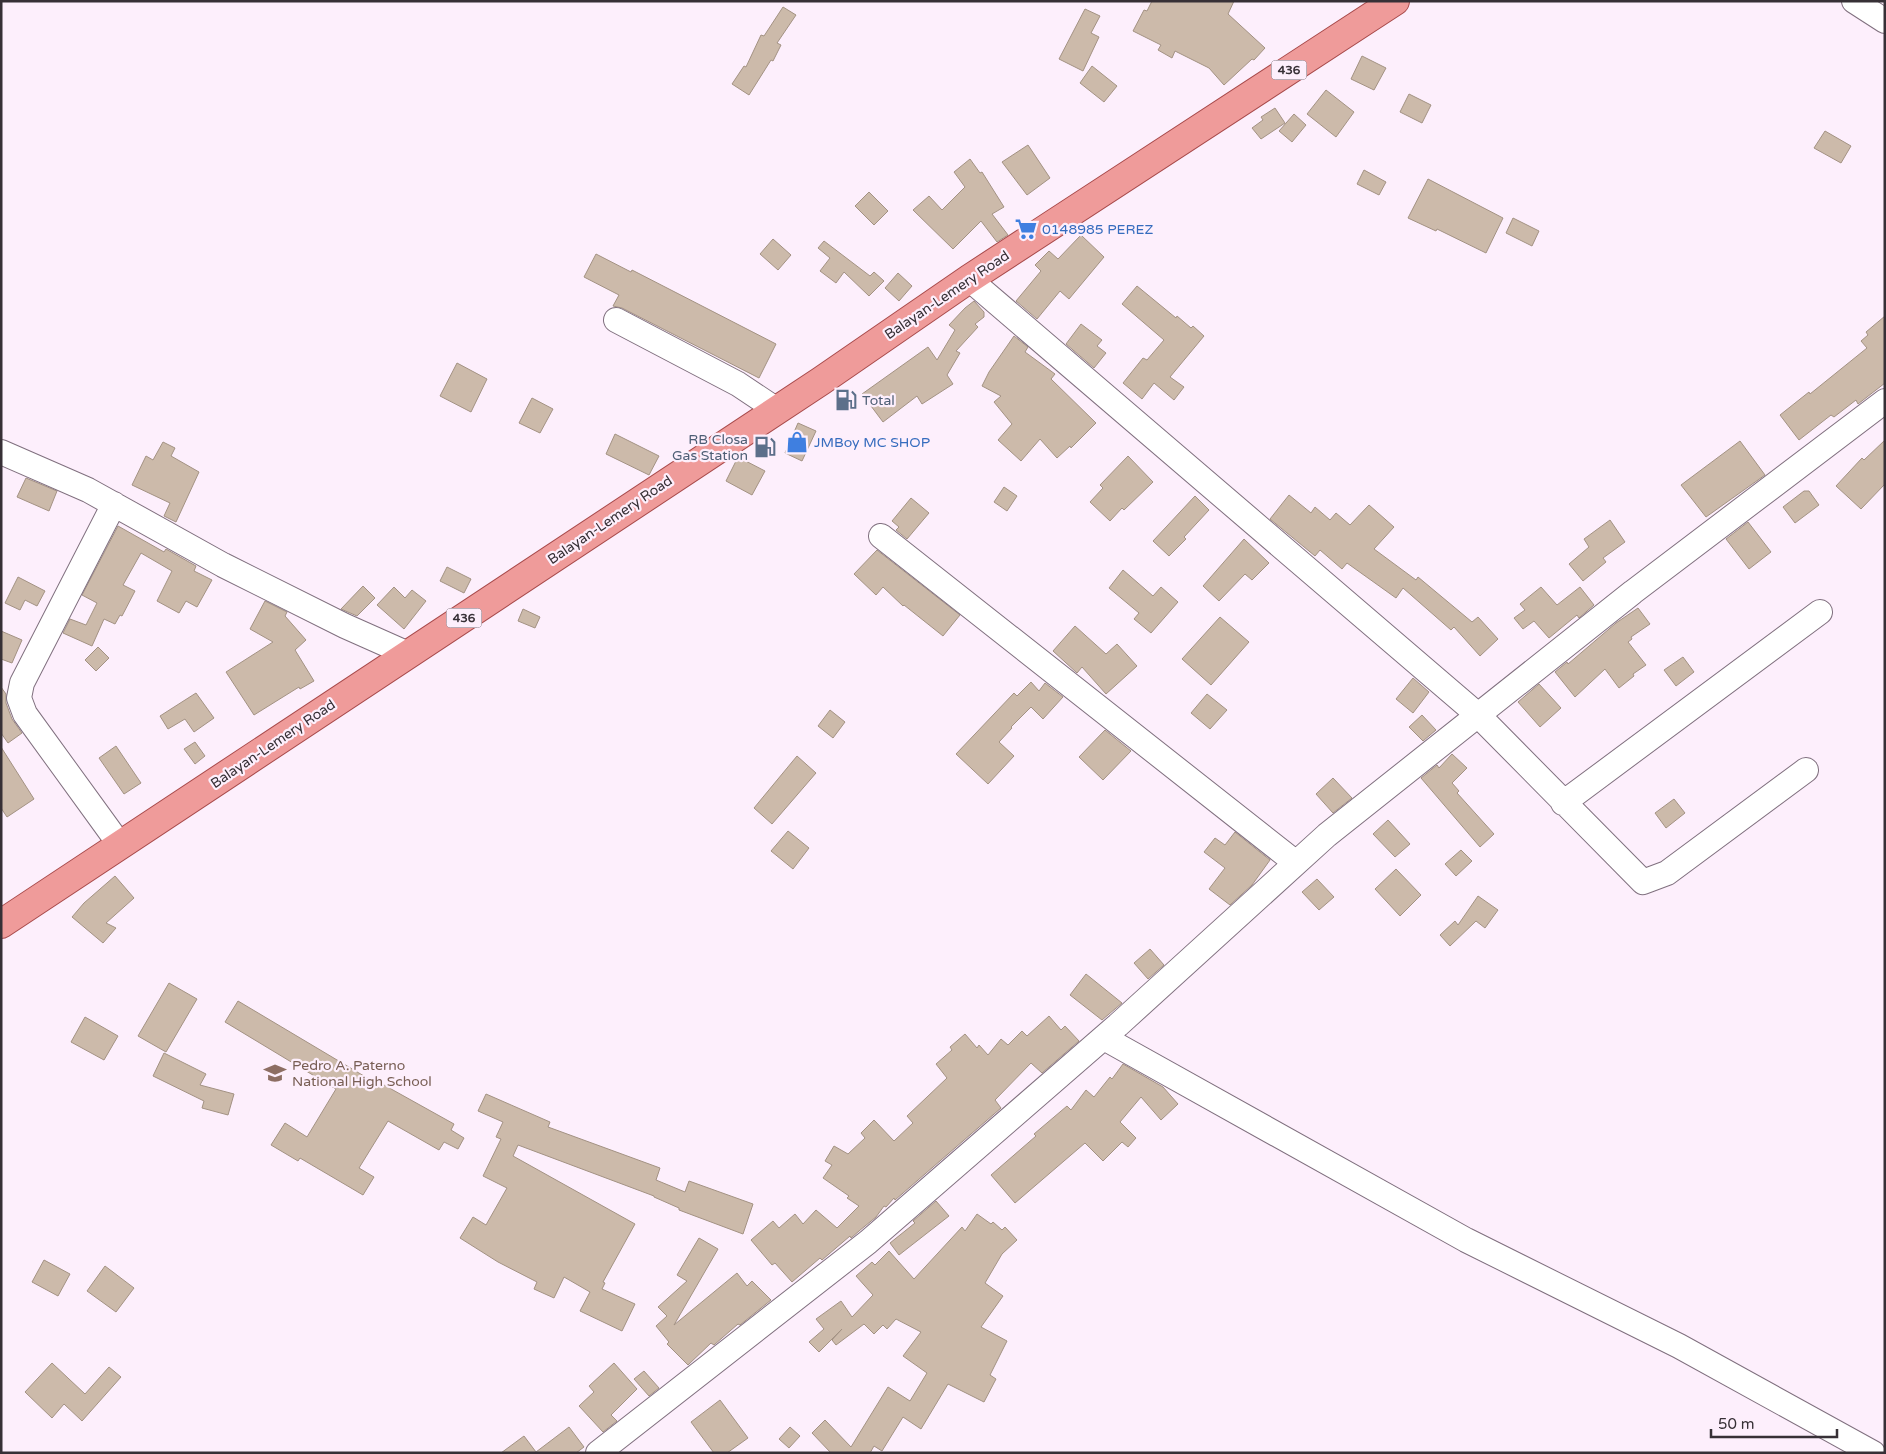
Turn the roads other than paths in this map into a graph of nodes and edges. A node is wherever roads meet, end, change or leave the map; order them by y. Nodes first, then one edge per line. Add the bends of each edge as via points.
1 (1395, 1) edge
2 (1854, 1) edge
3 (1885, 21) edge
4 (969, 279) junction
5 (616, 320) dead end
6 (1885, 401) edge
7 (777, 410) junction
8 (1, 452) edge
9 (114, 504) junction
10 (881, 536) dead end
11 (1820, 612) dead end
12 (408, 654) junction
13 (1478, 715) junction
14 (1806, 770) dead end
15 (1563, 803) junction
16 (120, 845) junction
17 (1296, 863) junction
18 (1, 924) edge
19 (1104, 1038) junction
20 (599, 1452) edge
21 (1873, 1453) edge

1 - 4 main road, Balayan-Lemery Road / 436
2 - 3 street
4 - 7 main road, Balayan-Lemery Road / 436
4 - 13 street
5 - 7 street via 738,384
6 - 13 street
7 - 12 main road, Balayan-Lemery Road / 436
8 - 9 street
9 - 12 street via 223,564
9 - 16 street via 22,683 19,698 25,714
10 - 17 street
11 - 15 street
12 - 16 main road, Balayan-Lemery Road / 436
13 - 15 street
13 - 17 street
14 - 15 street via 1667,873 1643,882
16 - 18 main road, Balayan-Lemery Road / 436
17 - 19 street
19 - 20 street via 868,1242
19 - 21 street via 1466,1240 1679,1346

